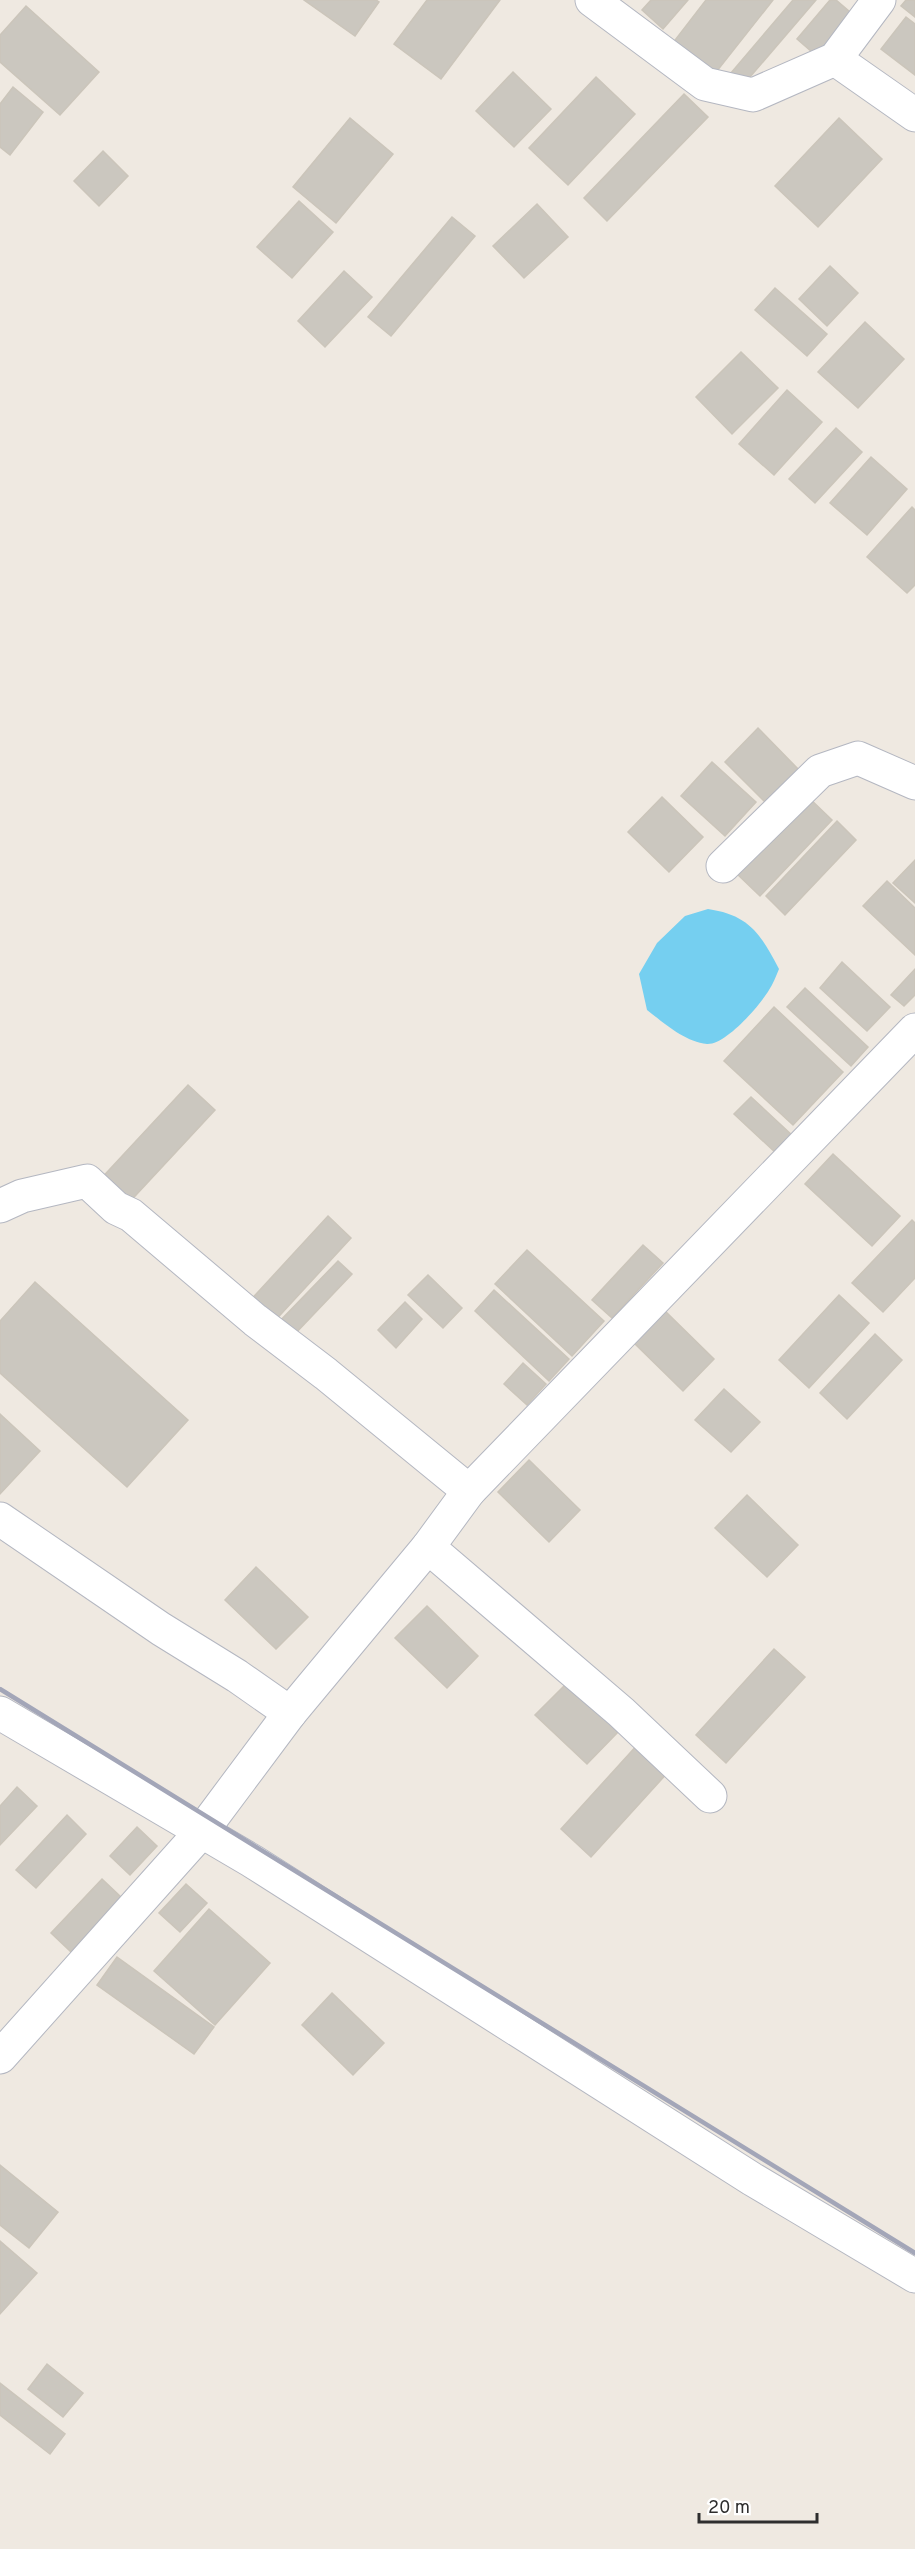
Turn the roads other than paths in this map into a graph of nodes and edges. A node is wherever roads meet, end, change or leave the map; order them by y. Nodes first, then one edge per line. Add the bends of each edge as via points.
1 (592, 0) edge
2 (879, 0) edge
3 (835, 59) junction
4 (915, 115) edge
5 (915, 783) edge
6 (723, 866) dead end
7 (915, 1030) edge
8 (0, 1206) edge
9 (469, 1491) junction
10 (0, 1519) edge
11 (428, 1547) junction
12 (0, 1713) edge
13 (290, 1713) junction
14 (710, 1796) dead end
15 (202, 1831) junction
16 (0, 2056) edge
17 (915, 2276) edge

1 - 3 street via 705,84 753,95
2 - 3 street
3 - 4 street
5 - 6 street via 858,758 820,771
7 - 9 street
8 - 9 street via 22,1196 87,1181
9 - 11 street
10 - 13 street
11 - 13 street
11 - 14 street via 621,1712
12 - 15 street
13 - 15 street
15 - 16 street
15 - 17 street via 752,2179

